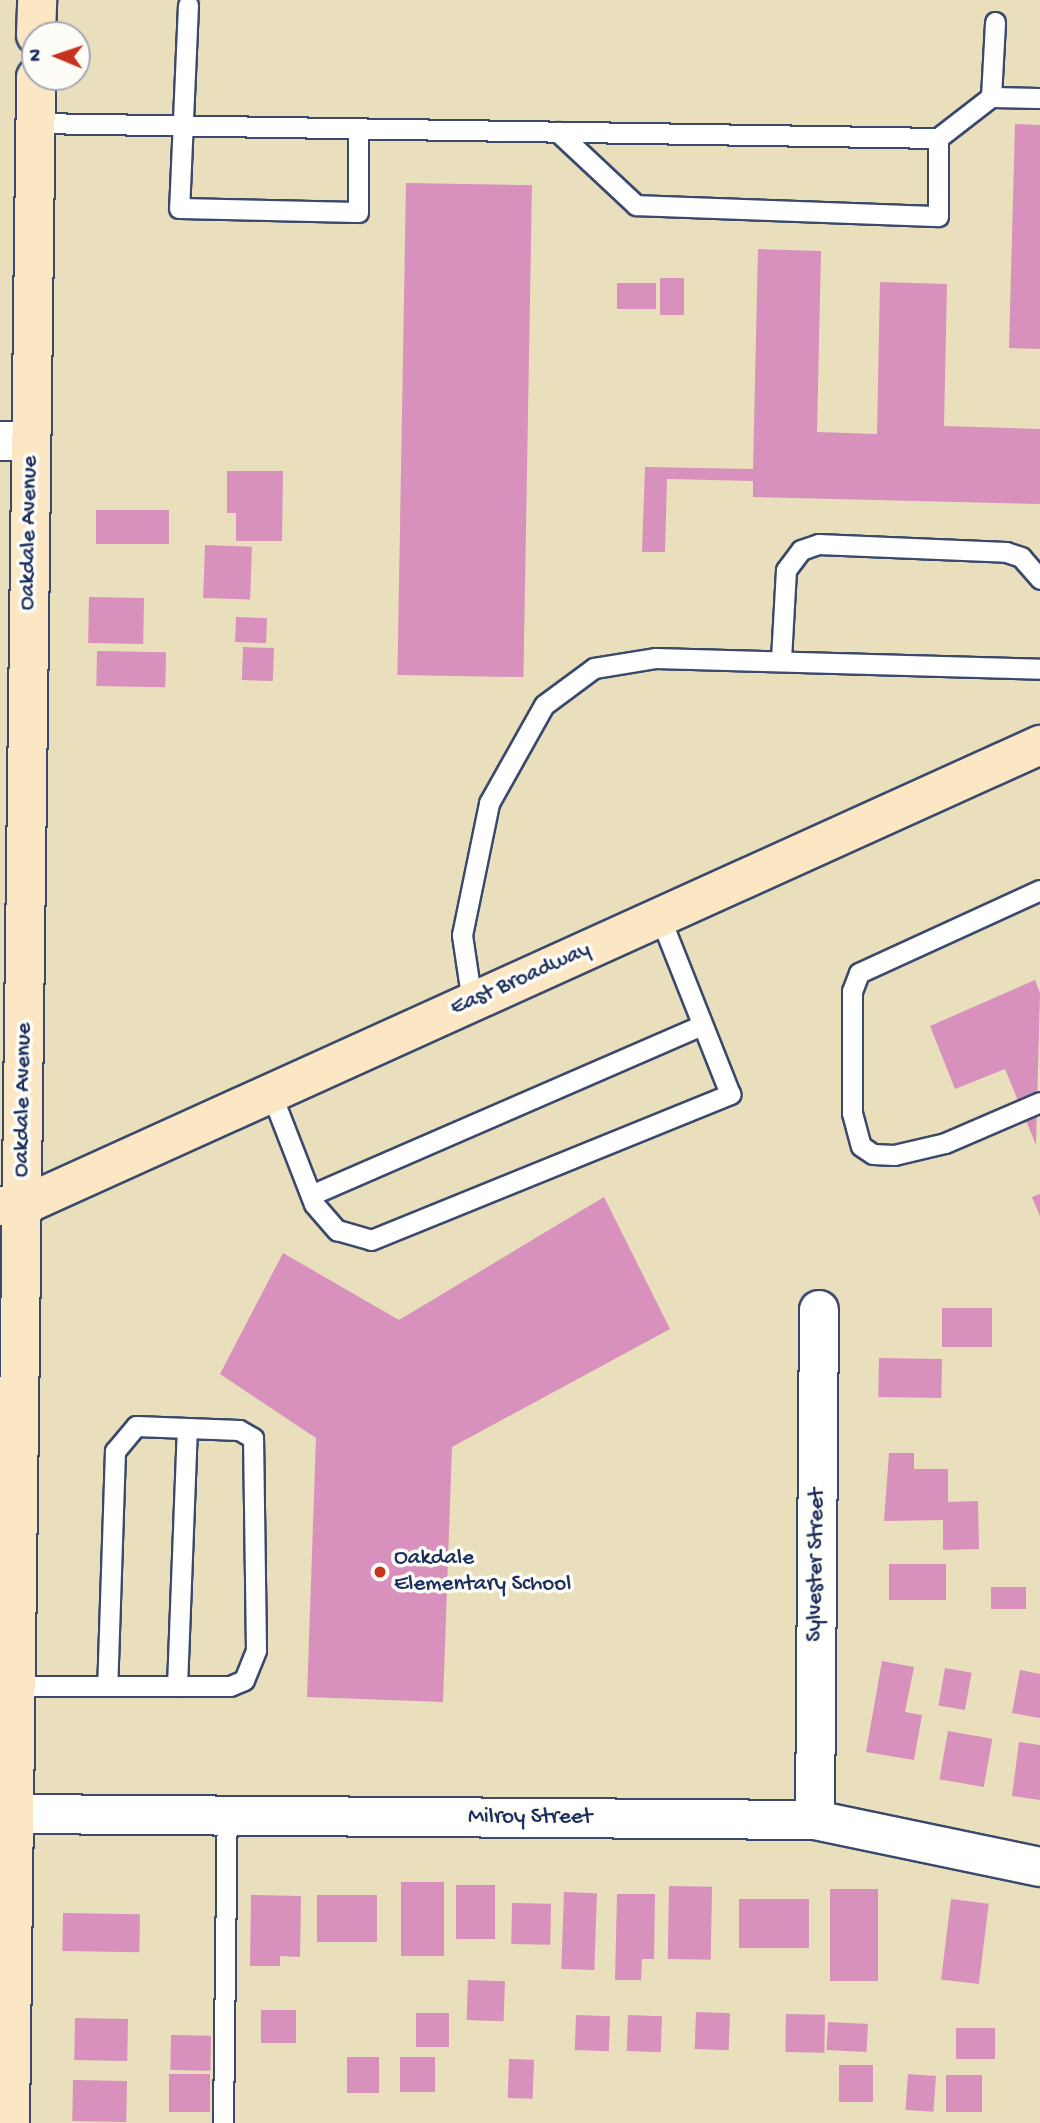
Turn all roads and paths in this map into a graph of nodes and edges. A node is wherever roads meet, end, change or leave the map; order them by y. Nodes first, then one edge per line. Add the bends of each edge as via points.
1 (37, 0) edge
2 (188, 5) dead end
3 (36, 21) edge
4 (995, 22) dead end
5 (36, 91) edge
6 (991, 97) junction
7 (1040, 98) edge
8 (35, 124) junction
9 (182, 124) junction
10 (359, 128) junction
11 (558, 132) junction
12 (938, 138) junction
13 (16, 441) edge
14 (1040, 579) edge
15 (782, 659) junction
16 (1040, 669) edge
17 (1040, 745) edge
18 (1040, 890) edge
19 (660, 917) junction
20 (13, 964) edge
21 (472, 1002) junction
22 (702, 1025) junction
23 (271, 1093) junction
24 (1040, 1102) edge
25 (311, 1195) junction
26 (11, 1206) edge
27 (819, 1310) dead end
28 (187, 1428) junction
29 (8, 1686) edge
30 (107, 1686) junction
31 (177, 1686) junction
32 (14, 1814) junction
33 (227, 1816) junction
34 (815, 1820) junction
35 (1040, 1867) edge
36 (10, 2123) edge
37 (223, 2123) edge

1 - 3 street
2 - 9 lane
4 - 6 lane
5 - 8 street, Oakdale Avenue
6 - 7 lane
6 - 12 lane
8 - 9 lane
8 - 13 street, Oakdale Avenue
9 - 10 lane
9 - 10 lane via 179,208 193,209 358,212
10 - 11 lane
11 - 12 lane
11 - 12 lane via 636,205 938,216
13 - 20 street, Oakdale Avenue
14 - 15 lane via 1021,557 1006,552 818,544 801,550 786,570
15 - 16 lane
15 - 21 lane via 656,658 594,668 544,705 489,803 462,935
17 - 19 street, East Broadway
18 - 24 lane via 859,974 852,991 852,1113 861,1146 894,1155 945,1143
19 - 21 street, East Broadway
19 - 22 lane
20 - 26 street, Oakdale Avenue
21 - 23 street, East Broadway
22 - 25 lane
22 - 25 lane via 730,1094 392,1236 354,1239 323,1217
23 - 25 lane
23 - 26 street, East Broadway
26 - 29 street, Oakdale Avenue
27 - 34 street, Sylvester Street
28 - 30 lane via 136,1426 115,1451
28 - 31 lane
28 - 31 lane via 239,1430 258,1448 256,1650 244,1680 230,1686
29 - 30 lane
29 - 32 street, Oakdale Avenue
30 - 31 lane
32 - 33 street, Milroy Street
32 - 36 street, Oakdale Avenue
33 - 34 street, Milroy Street
33 - 37 lane
34 - 35 street, Milroy Street

